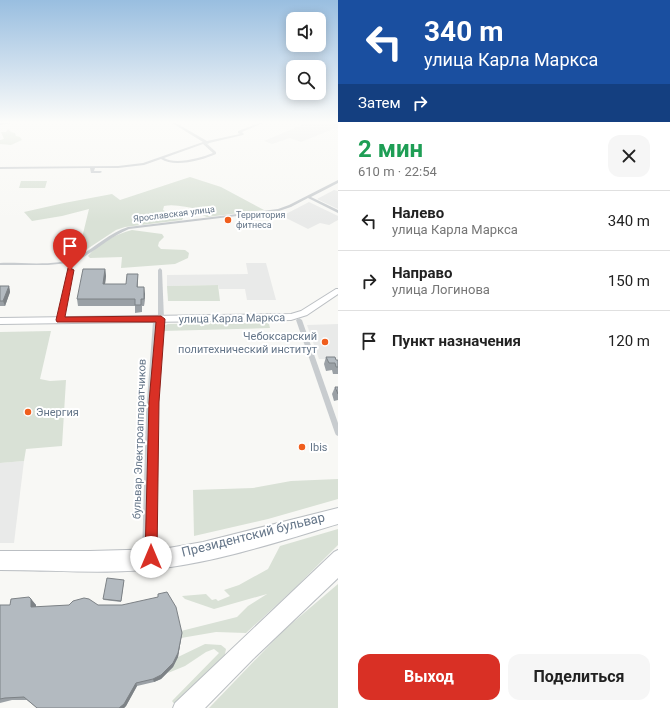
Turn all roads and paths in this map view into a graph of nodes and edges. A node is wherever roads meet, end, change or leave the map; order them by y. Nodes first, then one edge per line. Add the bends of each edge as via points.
1 (168, 156) edge
2 (209, 156) edge
3 (162, 158) junction
4 (91, 167) junction
5 (0, 168) edge
6 (100, 172) dead end
7 (338, 181) edge
8 (308, 197) junction
9 (338, 212) edge
10 (72, 261) junction
11 (0, 264) edge
12 (160, 270) dead end
13 (338, 291) edge
14 (338, 295) edge
15 (297, 318) junction
16 (0, 321) edge
17 (159, 321) junction
18 (60, 322) junction
19 (0, 324) edge
20 (338, 433) edge
21 (338, 513) edge
22 (338, 519) edge
23 (338, 556) edge
24 (0, 557) edge
25 (148, 559) junction
26 (0, 564) edge
27 (338, 570) edge
28 (180, 708) edge
29 (195, 708) edge

1 - 3 street
2 - 3 street via 176,162 168,162
3 - 4 street via 130,166
4 - 5 street
4 - 6 street via 92,172
7 - 8 street, Ярославская улица
8 - 9 street
8 - 10 street, Ярославская улица via 272,211 128,228 117,232
10 - 11 street, Ярославская улица
10 - 18 street
12 - 17 street, бульвар Электроаппаратчиков
13 - 15 main road
14 - 15 main road via 305,317
15 - 17 main road, улица Карла Маркса
15 - 20 street
16 - 18 main road, улица Карла Маркса
17 - 18 main road, улица Карла Маркса
17 - 25 street, бульвар Электроаппаратчиков via 149,413
18 - 19 main road, улица Карла Маркса
21 - 25 main road, Президентский бульвар via 203,548
22 - 25 main road, Президентский бульвар via 218,552 182,559
23 - 28 main road
24 - 25 main road, Президентский бульвар
25 - 26 main road, Президентский бульвар
27 - 29 main road via 248,654

